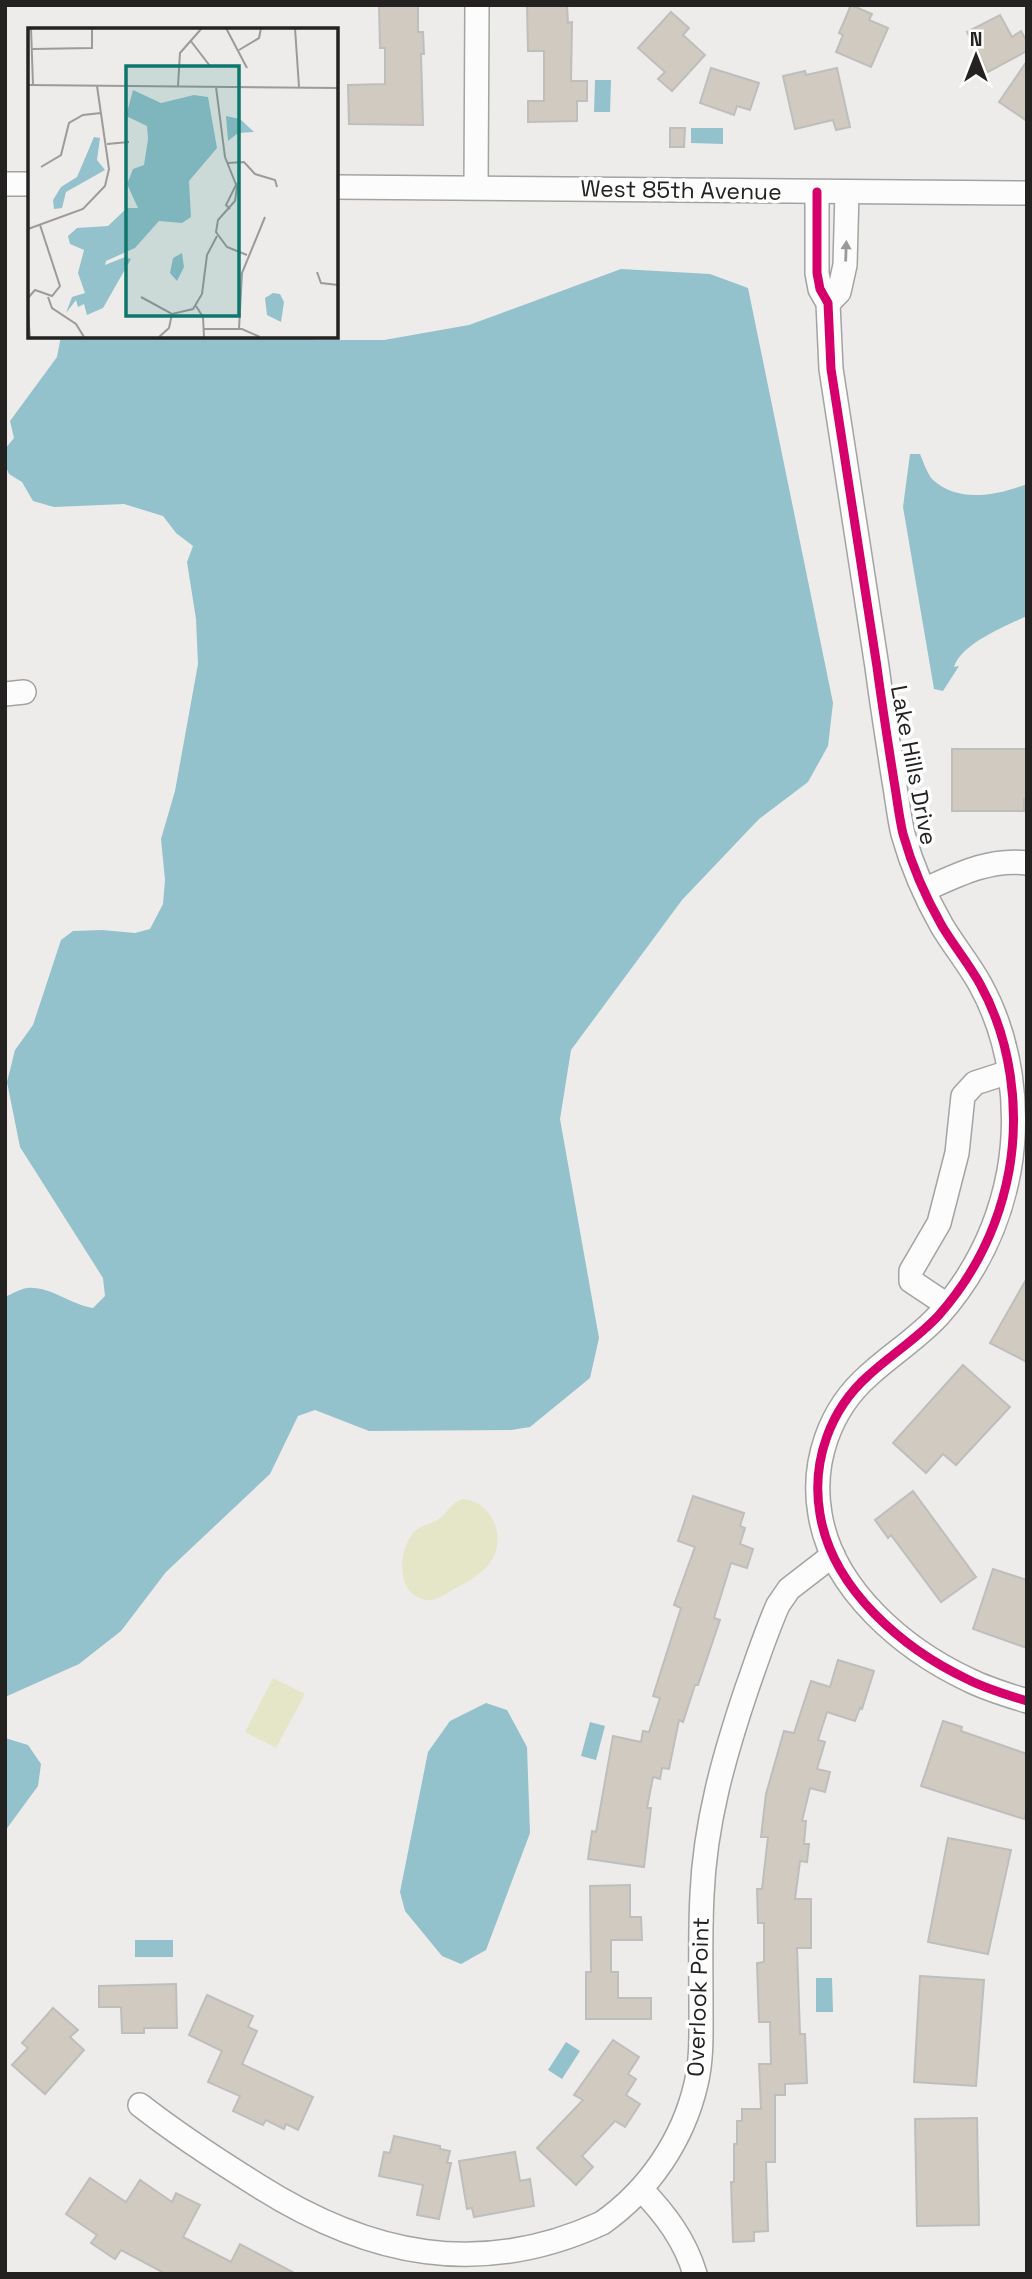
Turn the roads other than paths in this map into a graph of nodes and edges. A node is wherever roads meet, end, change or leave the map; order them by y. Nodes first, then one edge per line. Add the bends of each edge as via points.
1 (477, 5) edge
2 (5, 184) edge
3 (28, 184) edge
4 (338, 187) edge
5 (476, 187) junction
6 (817, 192) junction
7 (847, 192) junction
8 (1027, 193) edge
9 (828, 303) junction
10 (1027, 863) edge
11 (924, 890) junction
12 (1009, 1072) junction
13 (947, 1305) junction
14 (833, 1555) junction
15 (1027, 1701) edge
16 (139, 2105) dead end
17 (640, 2189) junction
18 (421, 2269) edge
19 (695, 2274) edge

1 - 5 street
2 - 3 street
4 - 5 street, West 85th Avenue
5 - 6 street, West 85th Avenue
6 - 7 street, West 85th Avenue
6 - 9 street, Lake Hills Drive via 817,273
7 - 8 street, West 85th Avenue
9 -> 7 street, Lake Hills Drive via 839,292 845,265
9 - 11 street, Lake Hills Drive via 831,369 900,817
10 - 11 street via 981,866
11 - 12 street, Lake Hills Drive via 987,997
12 - 13 street, Lake Hills Drive via 1012,1151 999,1214 968,1278
12 - 13 street via 975,1083 962,1096 957,1153 939,1223 911,1271 911,1281
13 - 14 street, Lake Hills Drive via 856,1387 833,1421 817,1480 820,1518
14 - 15 street, Lake Hills Drive via 864,1601 902,1639 971,1681
14 - 17 street, Overlook Point via 795,1583 778,1605 727,1745 703,1873 701,2045 696,2085 673,2143
16 - 18 street, Overlook Point via 286,2204
17 - 18 street, Overlook Point via 595,2227 529,2259
17 - 19 street via 671,2224

